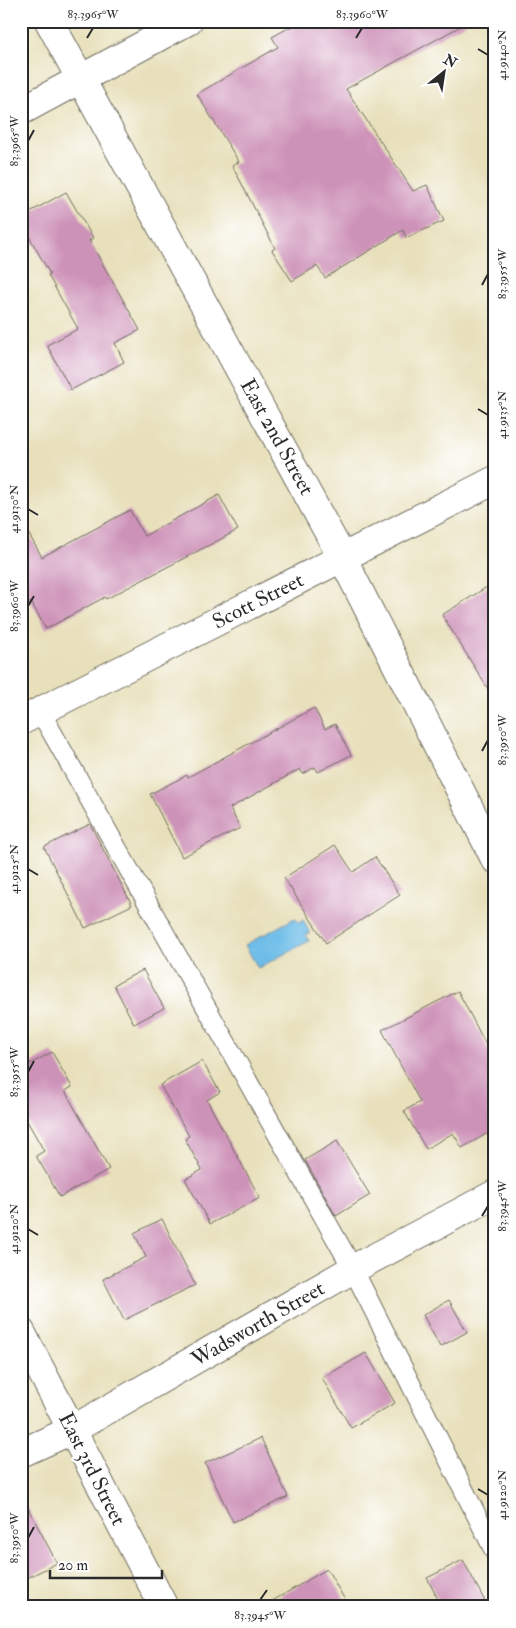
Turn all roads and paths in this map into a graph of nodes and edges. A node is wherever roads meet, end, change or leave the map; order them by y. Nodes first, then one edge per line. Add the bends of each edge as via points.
1 (49, 21) edge
2 (188, 21) edge
3 (82, 80) junction
4 (21, 111) edge
5 (495, 480) edge
6 (343, 559) junction
7 (31, 716) edge
8 (495, 859) edge
9 (495, 1194) edge
10 (353, 1269) junction
11 (21, 1332) edge
12 (72, 1430) junction
13 (21, 1453) edge
14 (495, 1552) edge
15 (164, 1607) edge

1 - 3 street, East 2nd Street
2 - 3 street
3 - 4 street
3 - 6 street, East 2nd Street
5 - 6 street, Scott Street
6 - 7 street, Scott Street
6 - 8 street, East 2nd Street
7 - 10 lane
9 - 10 street, Wadsworth Street
10 - 12 street, Wadsworth Street
10 - 14 lane
11 - 12 street, East 3rd Street
12 - 13 street, Wadsworth Street
12 - 15 street, East 3rd Street

